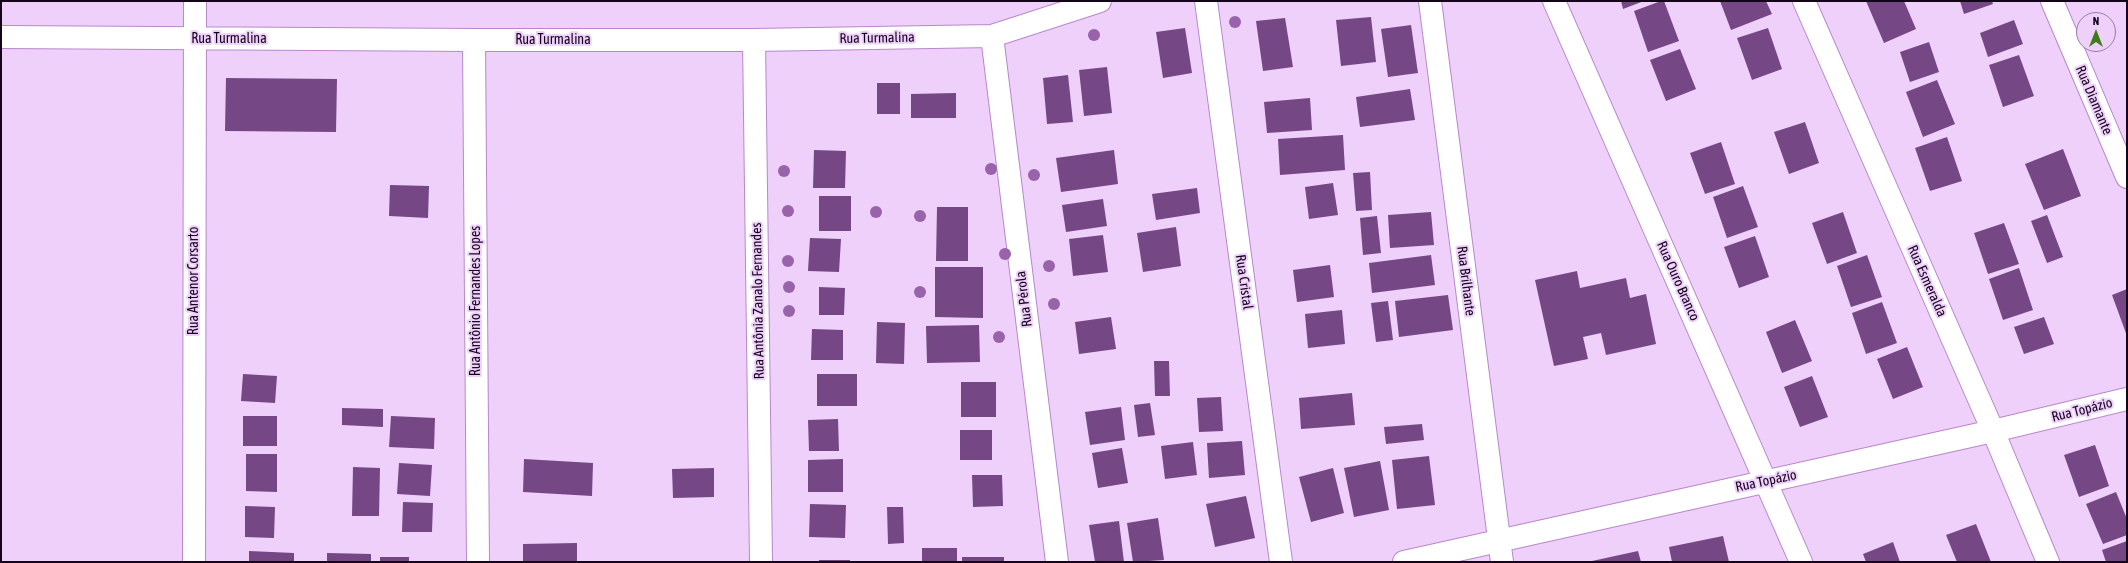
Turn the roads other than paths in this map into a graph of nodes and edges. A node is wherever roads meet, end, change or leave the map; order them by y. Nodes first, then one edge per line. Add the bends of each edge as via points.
1 (195, 1) edge
2 (1100, 1) edge
3 (1206, 1) edge
4 (1430, 1) edge
5 (1554, 1) edge
6 (1804, 1) edge
7 (2052, 1) edge
8 (992, 36) junction
9 (1, 37) edge
10 (195, 38) junction
11 (474, 40) junction
12 (754, 40) junction
13 (2127, 177) edge
14 (2127, 399) edge
15 (1993, 432) junction
16 (1767, 481) junction
17 (1500, 540) junction
18 (194, 562) edge
19 (478, 562) edge
20 (761, 562) edge
21 (1056, 562) edge
22 (1281, 562) edge
23 (1404, 562) edge
24 (1502, 562) edge
25 (1801, 562) edge
26 (2048, 562) edge

1 - 10 street, Rua Antenor Corsarto
2 - 8 street, Rua Turmalina
3 - 22 street, Rua Cristal
4 - 17 street, Rua Brilhante
5 - 16 street, Rua Ouro Branco
6 - 15 street, Rua Esmeralda
7 - 13 street, Rua Diamante
8 - 12 street, Rua Turmalina
8 - 21 street, Rua Pérola
9 - 10 street, Rua Turmalina
10 - 11 street, Rua Turmalina
10 - 18 street, Rua Antenor Corsarto
11 - 12 street, Rua Turmalina
11 - 19 street, Rua Antônio Fernandes Lopes
12 - 20 street, Rua Antônia Zanalo Fernandes
14 - 15 street, Rua Topázio
15 - 16 street, Rua Topázio
15 - 26 street, Rua Esmeralda
16 - 17 street, Rua Topázio
16 - 25 street, Rua Ouro Branco
17 - 23 street, Rua Topázio
17 - 24 street, Rua Brilhante

